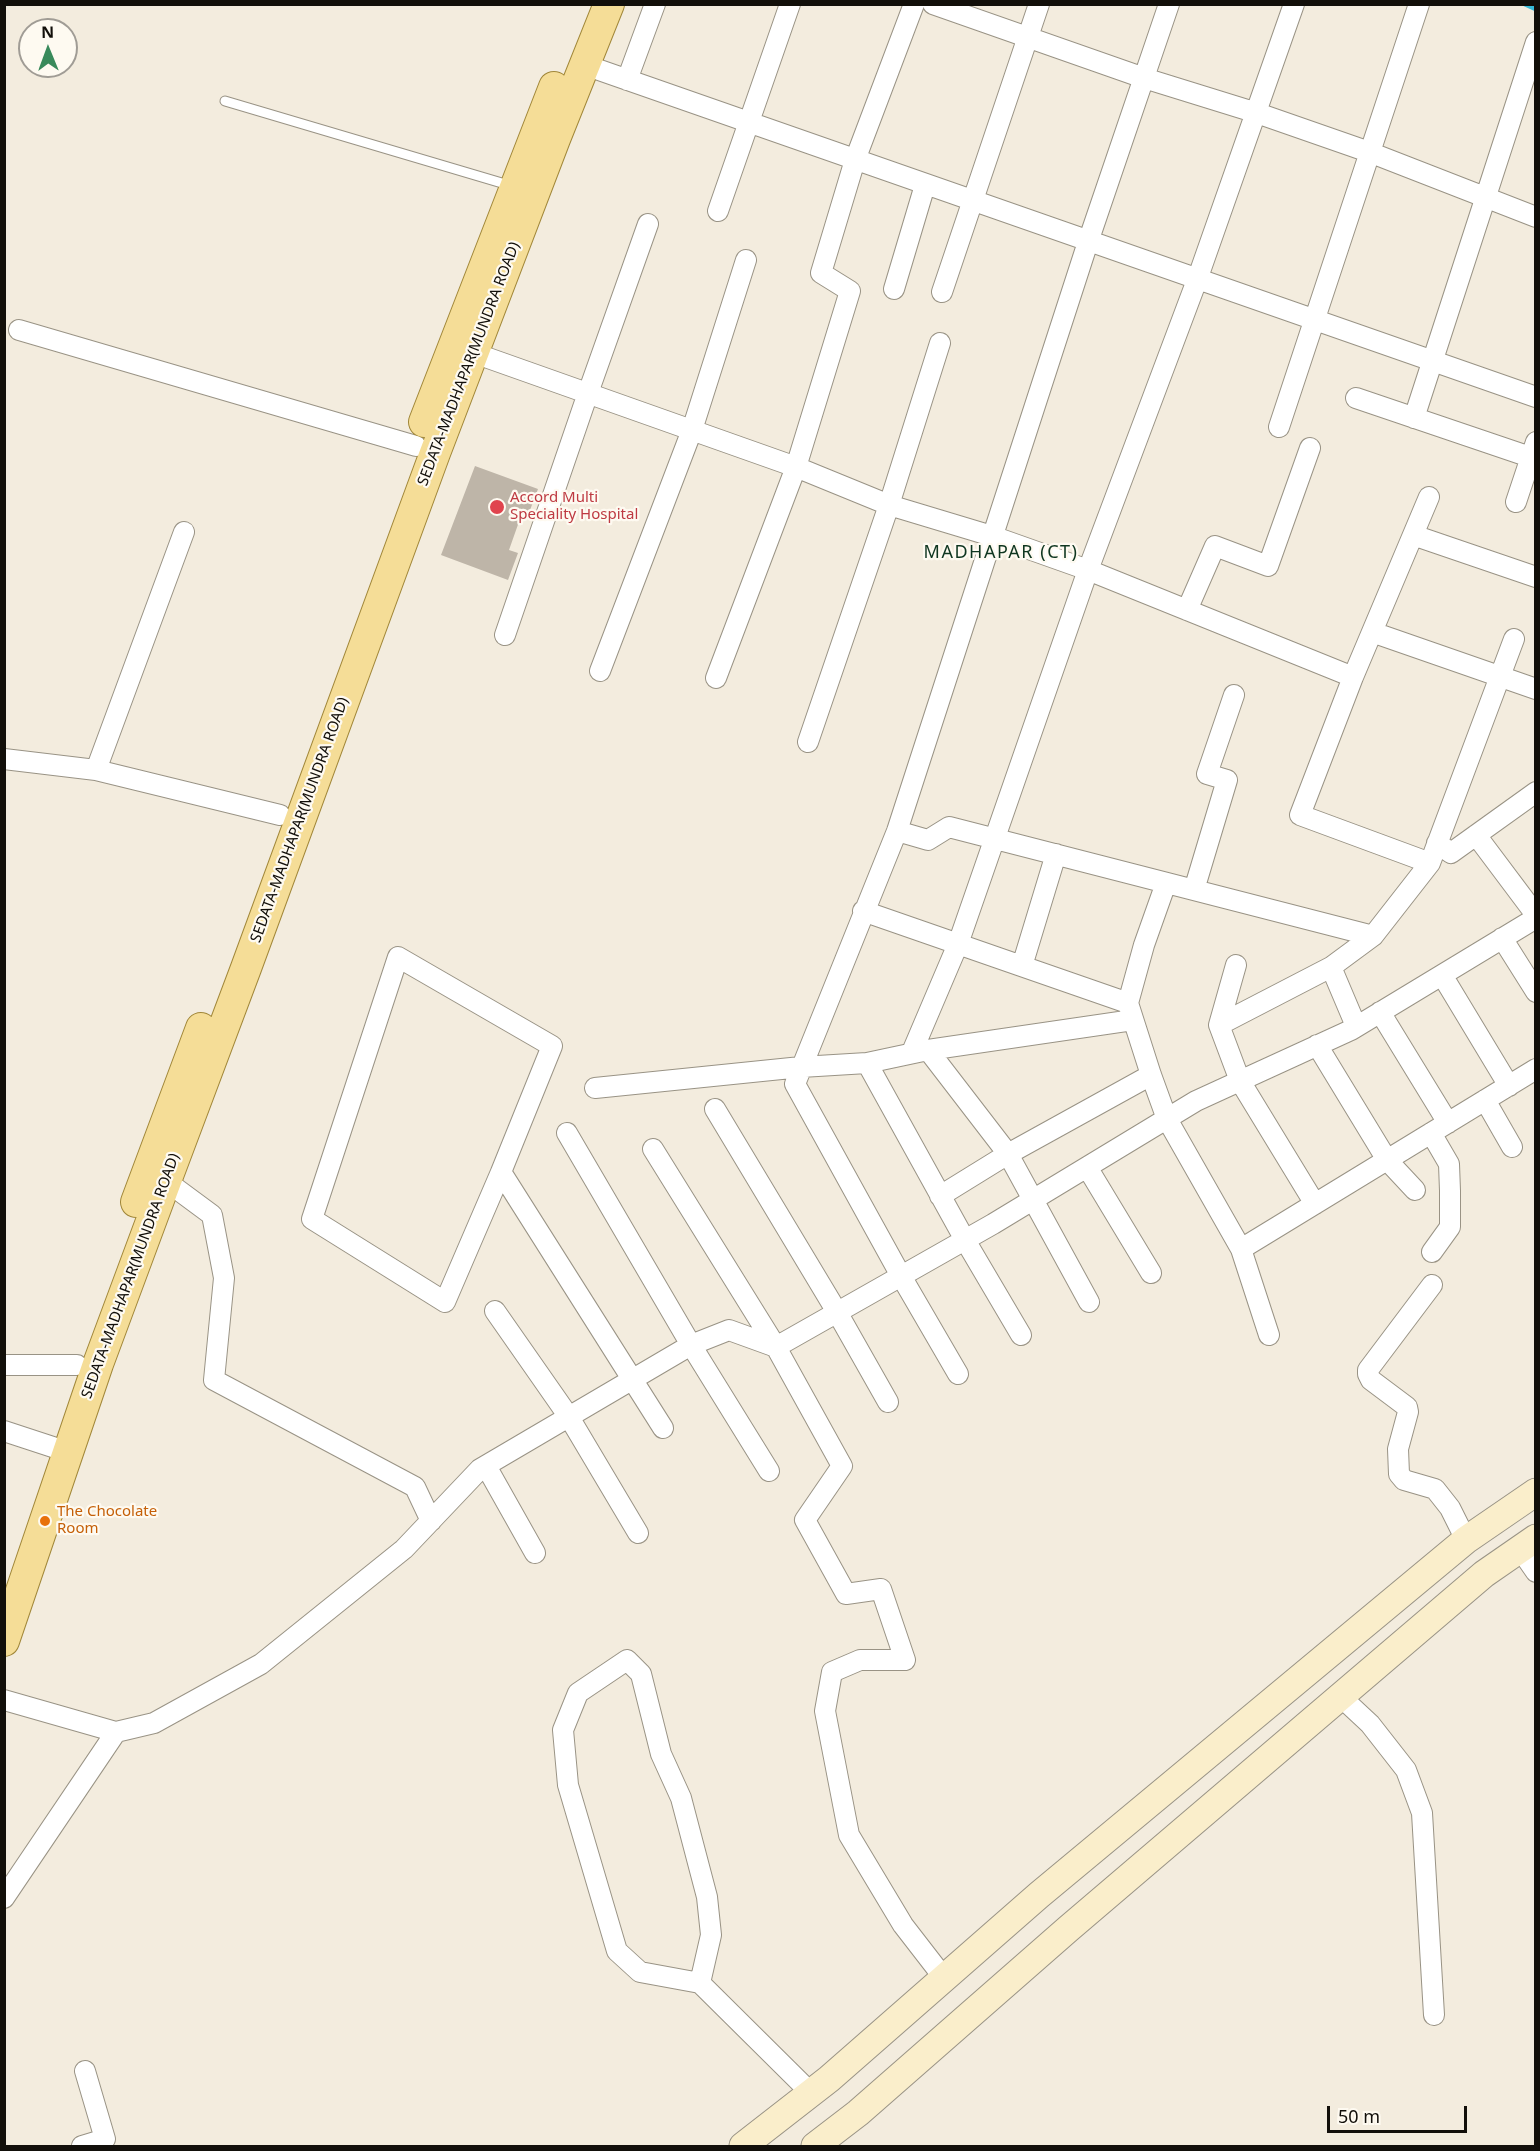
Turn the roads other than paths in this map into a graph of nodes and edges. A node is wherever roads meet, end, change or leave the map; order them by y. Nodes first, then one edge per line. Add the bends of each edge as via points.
1 (587, 4) edge
2 (609, 4) edge
3 (655, 4) edge
4 (790, 4) edge
5 (914, 4) edge
6 (933, 4) edge
7 (1039, 4) edge
8 (1169, 4) edge
9 (1294, 4) edge
10 (1419, 4) edge
11 (1027, 37) junction
12 (1536, 42) edge
13 (585, 65) junction
14 (1144, 78) junction
15 (627, 80) junction
16 (225, 101) dead end
17 (1257, 113) junction
18 (749, 123) junction
19 (1370, 152) junction
20 (855, 160) junction
21 (925, 184) junction
22 (514, 186) junction
23 (1486, 199) junction
24 (974, 201) junction
25 (718, 211) dead end
26 (1536, 218) edge
27 (648, 224) dead end
28 (1088, 242) junction
29 (746, 260) dead end
30 (1197, 280) junction
31 (894, 289) dead end
32 (942, 292) dead end
33 (1313, 320) junction
34 (19, 330) dead end
35 (940, 343) dead end
36 (474, 352) junction
37 (1433, 362) junction
38 (588, 393) junction
39 (1536, 397) edge
40 (1356, 398) dead end
41 (1414, 418) junction
42 (1279, 427) dead end
43 (692, 430) junction
44 (416, 446) junction
45 (1310, 448) dead end
46 (1534, 453) edge
47 (796, 466) junction
48 (1429, 497) dead end
49 (1516, 502) dead end
50 (889, 505) junction
51 (184, 532) dead end
52 (992, 536) junction
53 (1413, 536) junction
54 (1088, 570) junction
55 (1536, 577) edge
56 (1187, 610) junction
57 (1372, 632) junction
58 (504, 635) dead end
59 (1514, 639) dead end
60 (600, 670) dead end
61 (1353, 677) junction
62 (716, 678) dead end
63 (1499, 678) junction
64 (1536, 689) edge
65 (1234, 695) dead end
66 (808, 742) dead end
67 (4, 759) edge
68 (96, 770) junction
69 (1536, 792) edge
70 (280, 816) junction
71 (897, 831) junction
72 (1476, 835) junction
73 (994, 838) junction
74 (1437, 843) junction
75 (1056, 855) junction
76 (1430, 863) junction
77 (1166, 883) junction
78 (1194, 890) junction
79 (864, 911) junction
80 (1536, 917) edge
81 (1373, 936) junction
82 (1502, 939) junction
83 (958, 944) junction
84 (1236, 965) dead end
85 (1022, 966) junction
86 (1331, 967) junction
87 (1442, 975) junction
88 (1536, 992) edge
89 (1131, 1012) junction
90 (1380, 1012) junction
91 (1219, 1025) junction
92 (1356, 1026) junction
93 (1317, 1045) junction
94 (920, 1051) junction
95 (867, 1063) junction
96 (801, 1067) junction
97 (1536, 1069) edge
98 (1150, 1075) junction
99 (1240, 1081) junction
100 (1509, 1086) junction
101 (595, 1088) dead end
102 (1485, 1100) junction
103 (715, 1109) dead end
104 (1167, 1119) junction
105 (1439, 1128) junction
106 (567, 1133) dead end
107 (1512, 1147) dead end
108 (653, 1149) dead end
109 (1008, 1154) junction
110 (1386, 1160) junction
111 (1087, 1167) junction
112 (501, 1172) junction
113 (166, 1181) junction
114 (1415, 1190) dead end
115 (940, 1196) junction
116 (1033, 1200) junction
117 (1315, 1204) junction
118 (965, 1240) junction
119 (1241, 1249) junction
120 (1432, 1252) dead end
121 (1151, 1274) dead end
122 (901, 1276) junction
123 (1432, 1285) dead end
124 (1089, 1302) dead end
125 (495, 1311) dead end
126 (837, 1312) junction
127 (1021, 1335) dead end
128 (1269, 1335) dead end
129 (691, 1346) junction
130 (776, 1347) junction
131 (4, 1365) edge
132 (77, 1365) junction
133 (958, 1374) dead end
134 (634, 1379) junction
135 (888, 1402) dead end
136 (569, 1417) junction
137 (663, 1428) dead end
138 (4, 1431) edge
139 (58, 1449) junction
140 (486, 1466) junction
141 (769, 1472) dead end
142 (1536, 1492) edge
143 (431, 1521) junction
144 (638, 1533) dead end
145 (1466, 1540) junction
146 (1528, 1543) edge
147 (535, 1553) dead end
148 (1536, 1572) edge
149 (4, 1575) edge
150 (4, 1641) edge
151 (1340, 1696) junction
152 (4, 1700) edge
153 (116, 1732) junction
154 (4, 1898) edge
155 (944, 1978) junction
156 (700, 1983) junction
157 (1434, 2015) dead end
158 (85, 2071) dead end
159 (811, 2094) junction
160 (82, 2146) edge
161 (744, 2146) edge
162 (815, 2146) edge

1 - 22 main road, SEDATA-MADHAPAR(MUNDRA ROAD)
2 - 13 main road, SEDATA-MADHAPAR(MUNDRA ROAD)
3 - 15 street
4 - 18 street
5 - 20 street
6 - 11 street
7 - 11 street
8 - 14 street
9 - 17 street
10 - 19 street
11 - 14 street
11 - 24 street
12 - 23 street
13 - 15 street
13 - 36 main road, SEDATA-MADHAPAR(MUNDRA ROAD)
14 - 17 street
14 - 28 street
15 - 18 street
16 - 22 lane
17 - 19 street
17 - 30 street
18 - 20 street
18 - 25 street
19 - 23 street
19 - 33 street
20 - 21 street
20 - 47 street via 821,273 850,291
21 - 24 street
21 - 31 street
22 - 44 main road, SEDATA-MADHAPAR(MUNDRA ROAD)
23 - 26 street
23 - 37 street
24 - 28 street
24 - 32 street
27 - 38 street
28 - 30 street
28 - 52 street
29 - 43 street
30 - 33 street
30 - 54 street
33 - 37 street
33 - 42 street
34 - 44 street
35 - 50 street
36 - 38 street
36 - 113 main road, SEDATA-MADHAPAR(MUNDRA ROAD)
37 - 39 street
37 - 41 street
38 - 43 street
38 - 58 street
40 - 41 street
41 - 46 street
43 - 47 street
43 - 60 street
44 - 70 main road, SEDATA-MADHAPAR(MUNDRA ROAD)
45 - 56 street via 1268,566 1215,546
46 - 49 street
47 - 50 street
47 - 62 street
48 - 53 street
50 - 52 street
50 - 66 street
51 - 68 street
52 - 54 street
52 - 71 street
53 - 55 street
53 - 57 street
54 - 56 street
54 - 73 street
56 - 61 street
57 - 61 street
57 - 63 street
59 - 63 street
61 - 76 street via 1300,815
63 - 64 street
63 - 74 street
65 - 78 street via 1207,774 1227,780
67 - 68 street
68 - 70 street
69 - 72 street
70 - 132 main road, SEDATA-MADHAPAR(MUNDRA ROAD)
71 - 73 street via 928,840 949,827
71 - 79 street
72 - 74 street via 1451,853
72 - 80 street
73 - 75 street
73 - 83 street
74 - 76 street
75 - 77 street
75 - 85 street
76 - 81 street
77 - 78 street
77 - 89 street via 1144,945
78 - 81 street
79 - 83 street
79 - 96 street
80 - 82 street
81 - 86 street
82 - 87 street
82 - 88 street
83 - 85 street
83 - 94 street
84 - 91 street
85 - 89 street
86 - 91 street
86 - 92 street
87 - 90 street
87 - 100 street
89 - 94 street
89 - 98 street
90 - 92 street
90 - 105 street
91 - 99 street
92 - 93 street
93 - 99 street
93 - 110 street
94 - 95 street
94 - 109 street
95 - 96 street
95 - 115 street
96 - 101 street
96 - 122 street via 795,1084
97 - 100 street
98 - 104 street
98 - 109 street
99 - 104 street
99 - 117 street
100 - 102 street
102 - 105 street
102 - 107 street
103 - 126 street
104 - 111 street
104 - 119 street
105 - 110 street
105 - 120 street via 1449,1164 1450,1227
106 - 129 street
108 - 130 street
109 - 115 street
109 - 116 street
110 - 114 street
110 - 117 street
111 - 116 street
111 - 121 street
112 - 112 street via 445,1302 312,1219 398,957 552,1046
112 - 134 street
113 - 139 main road, SEDATA-MADHAPAR(MUNDRA ROAD) via 98,1364
113 - 143 street via 212,1215 224,1278 214,1380 415,1487
115 - 118 street
116 - 118 street
116 - 124 street
117 - 119 street
118 - 122 street
118 - 127 street
119 - 128 street
122 - 126 street
122 - 133 street
123 - 145 street via 1368,1374 1407,1407 1398,1449 1399,1474 1404,1480 1435,1489
125 - 136 street
126 - 130 street
126 - 135 street
129 - 130 street via 729,1330
129 - 134 street
129 - 141 street
130 - 155 street via 842,1466 805,1520 846,1594 881,1589 905,1660 860,1660 832,1672 825,1711 849,1835 903,1925
131 - 132 street
132 - 139 main road, SEDATA-MADHAPAR(MUNDRA ROAD)
134 - 136 street
134 - 137 street
136 - 140 street
136 - 144 street
138 - 139 street
139 - 149 main road, SEDATA-MADHAPAR(MUNDRA ROAD)
139 - 150 main road, SEDATA-MADHAPAR(MUNDRA ROAD)
140 - 143 street
140 - 147 street
142 - 145 main road
143 - 153 street via 404,1549 261,1664 154,1723
145 - 155 main road
146 - 148 street
146 - 151 main road via 1484,1574
151 - 157 street via 1370,1724 1406,1770 1422,1813
151 - 162 main road
152 - 153 street
153 - 154 street
155 - 159 main road
156 - 156 street via 640,1972 617,1951 568,1785 563,1730 578,1693 627,1660 641,1674 661,1754 681,1798 707,1898 711,1935
156 - 159 street
158 - 160 street via 105,2139
159 - 161 main road

